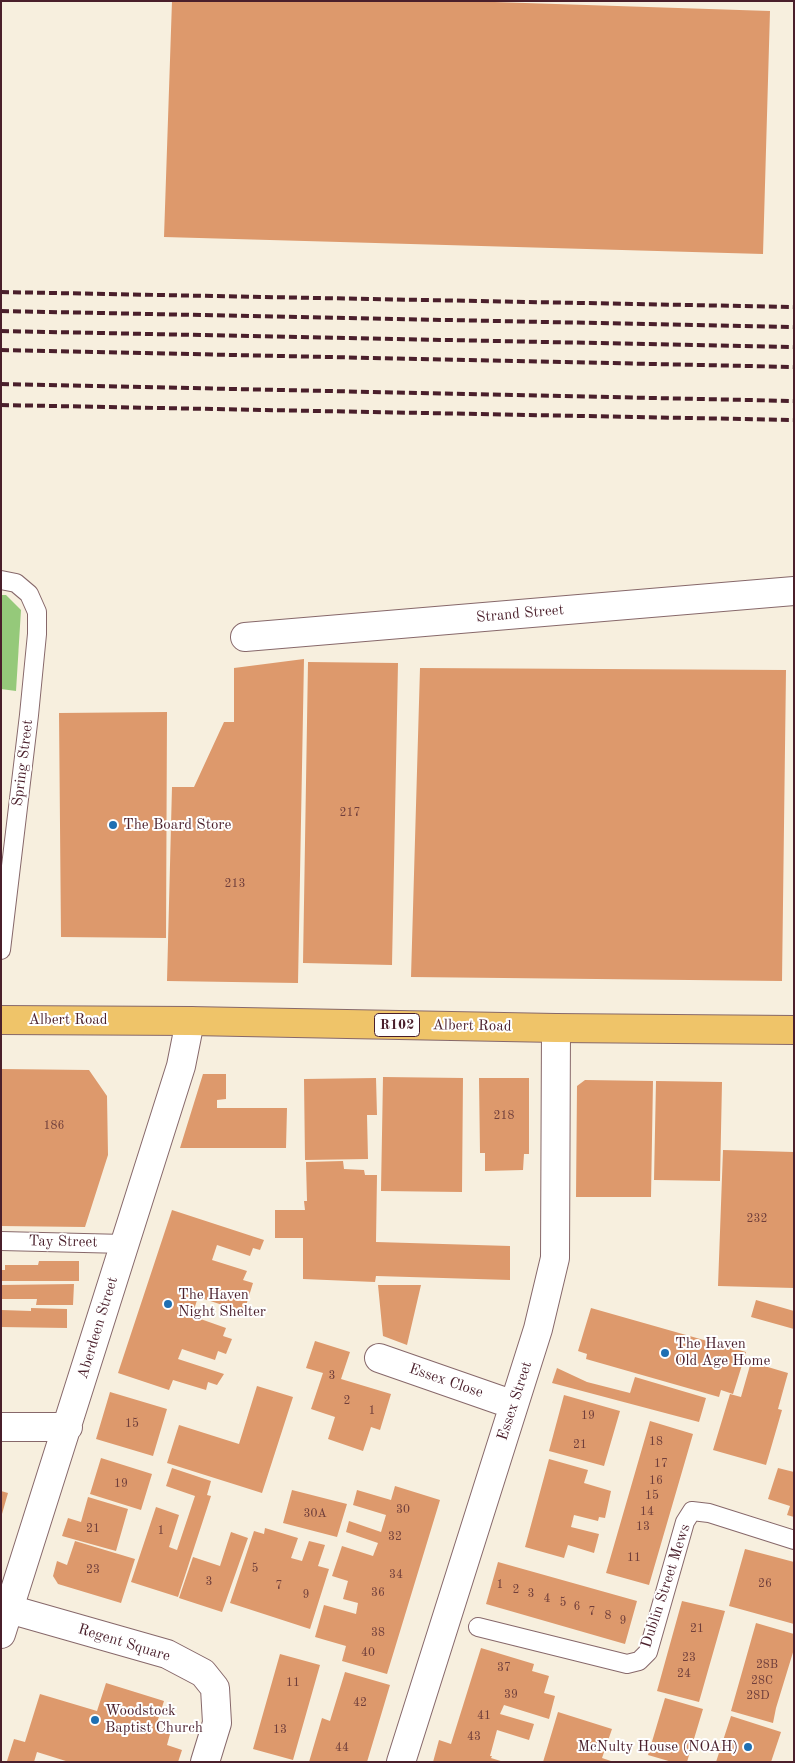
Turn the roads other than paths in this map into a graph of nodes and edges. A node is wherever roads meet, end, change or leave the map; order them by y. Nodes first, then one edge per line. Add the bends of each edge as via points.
1 (9, 582) edge
2 (794, 591) edge
3 (245, 637) dead end
4 (1, 950) edge
5 (1, 1020) edge
6 (190, 1021) junction
7 (556, 1028) junction
8 (794, 1030) edge
9 (1, 1241) edge
10 (125, 1244) junction
11 (379, 1358) dead end
12 (514, 1405) junction
13 (1, 1427) edge
14 (68, 1427) junction
15 (794, 1540) edge
16 (5, 1621) edge
17 (478, 1628) dead end
18 (206, 1762) edge
19 (400, 1762) edge

1 - 4 lane, Spring Street via 30,594 37,612 37,634
2 - 3 street, Strand Street
5 - 6 main road, Albert Road / R102
6 - 7 main road, Albert Road / R102
6 - 10 street, Aberdeen Street via 181,1066
7 - 8 main road, Albert Road / R102
7 - 12 street, Essex Street via 555,1258 538,1329
9 - 10 lane, Tay Street
10 - 14 street, Aberdeen Street
11 - 12 street, Essex Close
12 - 19 street, Essex Street
13 - 14 street
14 - 16 street, Aberdeen Street
15 - 17 lane, Dublin Street Mews via 710,1513 692,1512 685,1522 648,1652 638,1661 627,1664
16 - 18 street, Regent Square via 168,1654 203,1673 215,1688 217,1723

